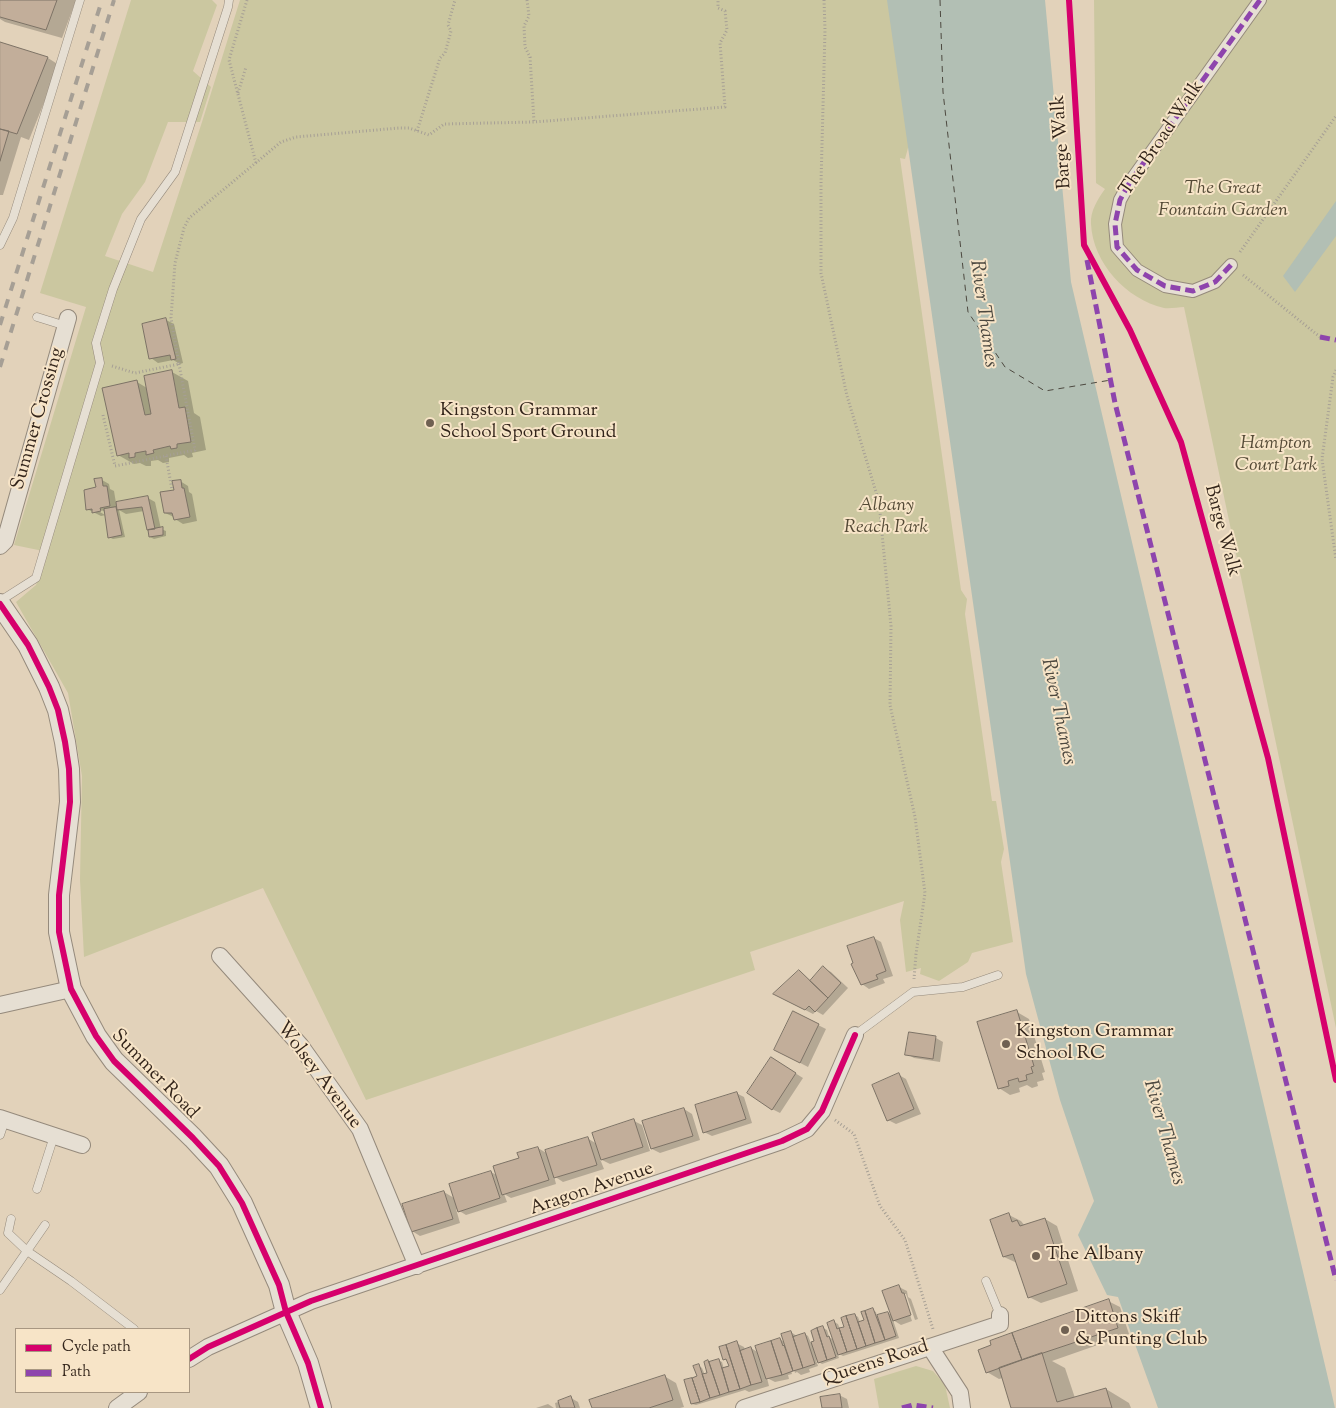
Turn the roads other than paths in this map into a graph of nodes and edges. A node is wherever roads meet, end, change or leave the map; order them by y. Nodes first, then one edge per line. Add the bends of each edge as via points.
1 (80, 0) edge
2 (229, 0) edge
3 (1260, 0) edge
4 (0, 245) edge
5 (1231, 265) road end
6 (37, 317) dead end
7 (67, 322) joint
8 (0, 546) edge
9 (0, 602) edge
10 (220, 956) dead end
11 (998, 976) dead end
12 (71, 989) junction
13 (0, 1005) edge
14 (855, 1035) joint
15 (2, 1124) edge
16 (54, 1136) junction
17 (82, 1145) dead end
18 (37, 1189) dead end
19 (11, 1219) dead end
20 (45, 1225) dead end
21 (27, 1251) junction
22 (416, 1266) junction
23 (986, 1281) dead end
24 (0, 1290) edge
25 (286, 1312) junction
26 (1000, 1315) joint
27 (133, 1328) edge
28 (934, 1346) junction
29 (190, 1358) edge
30 (138, 1393) edge
31 (117, 1408) edge
32 (321, 1408) edge
33 (744, 1408) edge
34 (962, 1408) edge

1 - 4 lane via 13,218
2 - 9 lane via 175,172 141,219 113,289 96,343 100,363 36,578
3 - 5 street, The Broad Walk via 1130,182 1120,200 1115,224 1117,247 1137,270 1165,286 1193,290 1216,282
6 - 7 lane
7 - 8 street, Summer Crossing via 5,541
9 - 12 street, Summer Road via 28,645 49,687 65,742 70,802 60,895 60,932
10 - 22 street, Wolsey Avenue via 300,1045 360,1129
11 - 14 lane via 963,987 913,992
12 - 13 street
12 - 25 street, Summer Road via 96,1036 114,1061 219,1166 242,1203 279,1285
14 - 22 street, Aragon Avenue via 822,1111 807,1129 782,1141
15 - 16 street
16 - 17 street
16 - 18 lane
19 - 21 lane via 8,1233
20 - 21 lane
21 - 24 lane
21 - 27 lane
22 - 25 street, Aragon Avenue
23 - 26 lane
25 - 29 street, Aragon Avenue
25 - 32 street, Summer Road via 308,1363
26 - 28 street, Queens Road via 1000,1324
28 - 33 street, Queens Road
28 - 34 street via 960,1393
30 - 31 street

